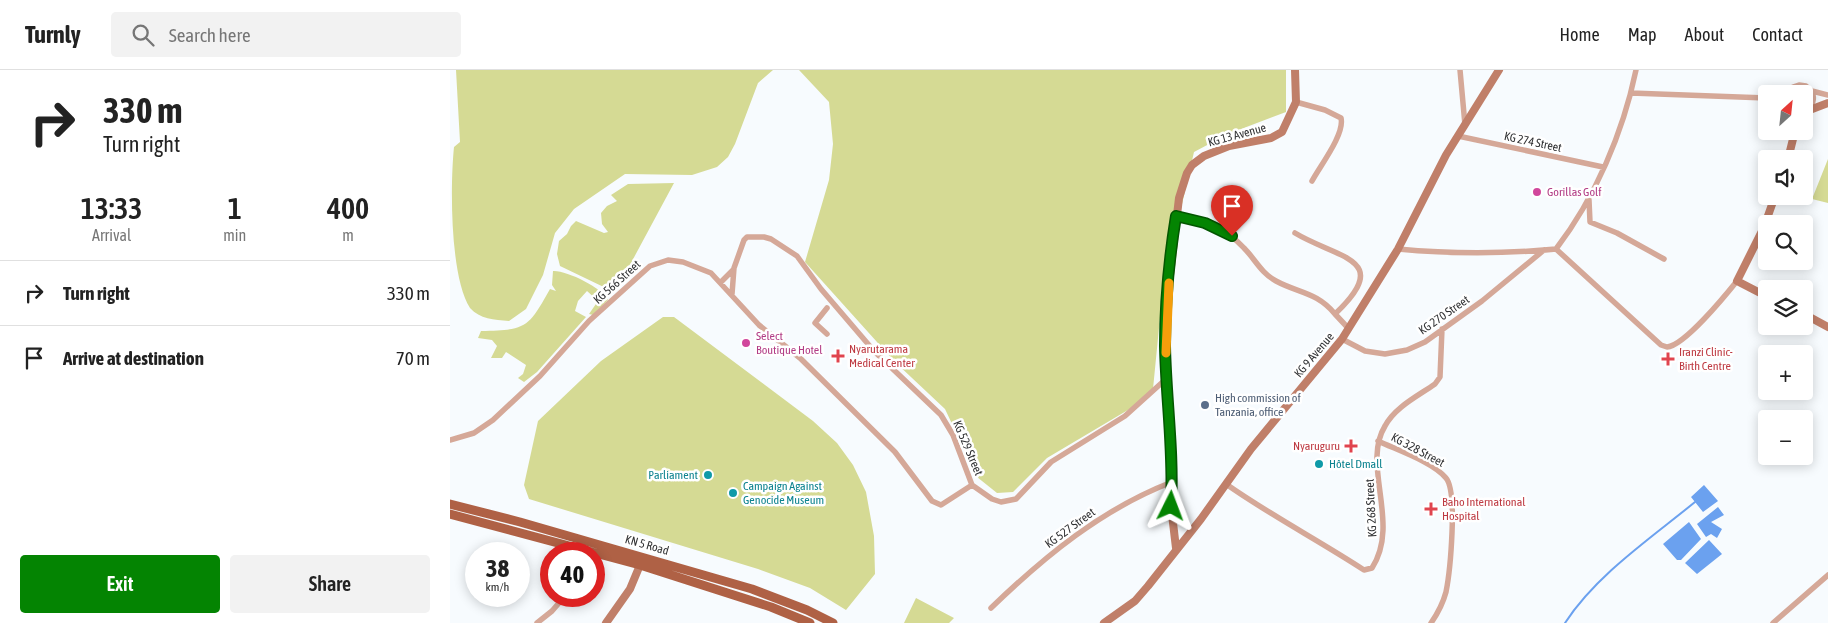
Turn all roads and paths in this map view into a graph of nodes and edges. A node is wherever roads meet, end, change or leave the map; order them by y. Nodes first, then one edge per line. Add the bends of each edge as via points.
1 (1294, 70) edge
2 (1460, 70) edge
3 (1498, 70) edge
4 (1636, 70) edge
5 (1813, 91) edge
6 (1631, 93) junction
7 (1828, 95) edge
8 (1758, 98) edge
9 (1296, 102) junction
10 (1828, 103) edge
11 (1813, 109) edge
12 (1466, 126) junction
13 (1458, 136) junction
14 (1603, 167) junction
15 (1312, 180) dead end
16 (1589, 198) junction
17 (1772, 205) edge
18 (1176, 216) junction
19 (1295, 233) dead end
20 (1398, 249) junction
21 (1556, 249) junction
22 (1544, 250) junction
23 (1664, 259) dead end
24 (734, 268) junction
25 (1737, 281) junction
26 (721, 282) junction
27 (1758, 292) edge
28 (732, 294) junction
29 (827, 308) dead end
30 (1335, 314) junction
31 (1813, 319) edge
32 (1828, 327) edge
33 (1349, 329) junction
34 (1442, 329) junction
35 (827, 334) dead end
36 (1342, 340) junction
37 (1166, 378) junction
38 (450, 440) edge
39 (1378, 441) junction
40 (1172, 482) junction
41 (1226, 484) junction
42 (972, 485) junction
43 (450, 504) edge
44 (450, 514) edge
45 (548, 542) edge
46 (1176, 548) junction
47 (605, 557) edge
48 (640, 565) junction
49 (1828, 575) edge
50 (555, 607) edge
51 (991, 608) dead end
52 (1777, 622) edge
53 (536, 623) edge
54 (606, 623) edge
55 (810, 623) edge
56 (833, 623) edge
57 (1105, 623) edge
58 (1431, 623) edge

1 - 9 street, KG 13 Avenue
2 - 12 street
3 - 12 street, KG 9 Avenue
4 - 6 street
5 - 7 street
6 - 8 street
6 - 14 street
9 - 15 street via 1334,114 1342,122 1336,140
9 - 18 street, KG 13 Avenue via 1289,120 1278,134 1216,150 1192,165 1184,180
10 - 11 street
12 - 13 street, KG 9 Avenue
13 - 14 street, KG 274 Street
13 - 20 street, KG 9 Avenue
14 - 16 street
16 - 21 street via 1578,221
16 - 23 street via 1590,222
17 - 25 street
18 - 30 street via 1205,223 1232,236 1266,274 1318,298
18 - 37 street, KG 13 Avenue via 1167,301
19 - 30 street via 1350,259 1361,272 1359,288
20 - 22 street via 1513,253
20 - 33 street, KG 9 Avenue
21 - 22 street
21 - 25 street via 1667,347 1679,342 1717,306
22 - 34 street, KG 270 Street
24 - 26 street
24 - 28 street
24 - 42 street, KG 529 Street via 744,240 751,236 772,239 797,256 874,351 941,415 953,435
25 - 27 street
26 - 28 street, KG 566 Street
26 - 38 street, KG 566 Street via 698,266 683,262 668,260 650,266 589,321 493,420 474,433
28 - 42 street, KG 566 Street via 759,325 800,358 895,452 937,505 947,503
29 - 35 street via 815,323
30 - 33 street
31 - 32 street
33 - 36 street, KG 9 Avenue
34 - 36 street, KG 270 Street via 1426,342 1385,354 1365,351
34 - 39 street, KG 268 Street via 1440,376 1390,418
36 - 41 street, KG 9 Avenue via 1308,378
37 - 40 street, KG 13 Avenue
37 - 42 street, KG 529 Street via 1125,416 1051,462 1016,499 1001,502
39 - 41 street, KG 268 Street via 1384,535 1375,564 1368,570 1252,503
39 - 58 street, KG 328 Street via 1436,468 1452,487 1446,590
40 - 46 street, KG 13 Avenue
40 - 51 street, KG 527 Street via 1092,523 1031,570
41 - 46 street, KG 9 Avenue
43 - 56 main road, KN 5 Road via 744,587
44 - 45 main road, KN 5 Road
46 - 57 street, KG 9 Avenue via 1135,600
47 - 48 main road, KN 5 Road
48 - 54 street via 630,590
48 - 55 main road, KN 5 Road via 764,604
49 - 52 street via 1801,596
50 - 53 street

